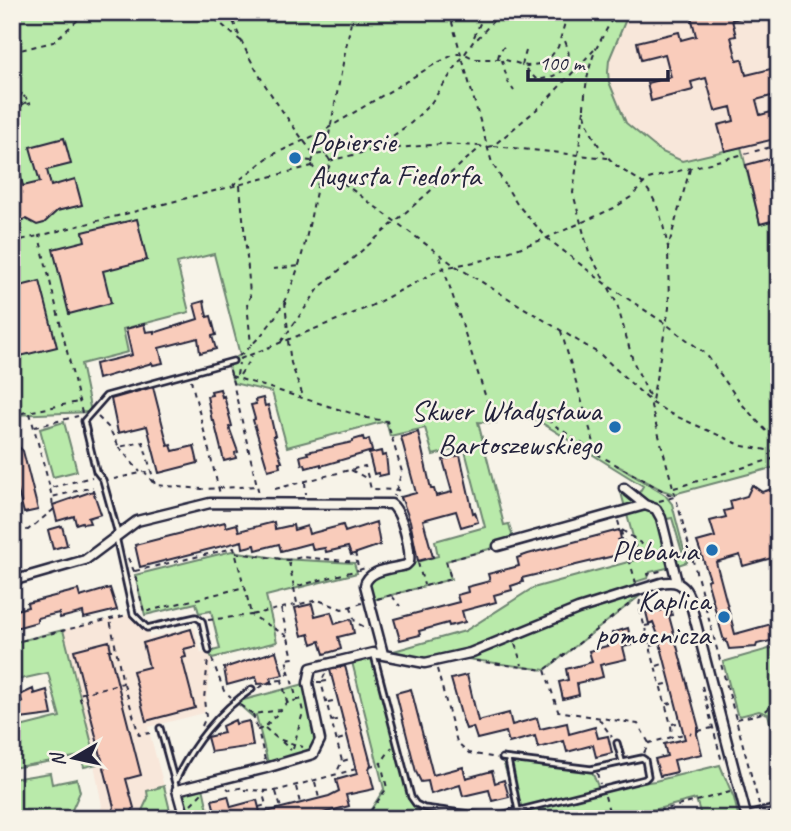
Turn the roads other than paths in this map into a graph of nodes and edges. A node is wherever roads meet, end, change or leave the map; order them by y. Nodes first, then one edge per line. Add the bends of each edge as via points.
1 (230, 362) road end
2 (624, 488) dead end
3 (648, 506) junction
4 (117, 535) junction
5 (498, 546) dead end
6 (12, 581) edge
7 (677, 582) junction
8 (209, 651) road end
9 (373, 653) junction
10 (383, 654) junction
11 (252, 688) dead end
12 (160, 728) dead end
13 (617, 743) road end
14 (502, 758) road end
15 (508, 759) junction
16 (622, 761) junction
17 (176, 786) junction
18 (779, 807) edge
19 (518, 810) junction
20 (747, 817) edge
21 (185, 819) edge

1 - 4 lane via 106,396 84,421
2 - 3 street
3 - 5 street
3 - 7 street via 661,518
4 - 6 street via 86,560
4 - 8 lane via 133,614 147,628 196,617 202,621
4 - 10 street via 137,521 223,501 391,504 398,512 409,562 371,575 365,585
7 - 10 street via 588,606 480,650 416,662
7 - 20 street via 689,597
9 - 10 street
9 - 17 street via 311,668 308,683 320,740 313,754
9 - 19 lane via 411,797 420,806 484,817
11 - 17 lane via 223,712 182,765
12 - 17 lane
13 - 16 lane
14 - 15 lane
15 - 16 lane via 596,767
15 - 19 lane
16 - 19 lane via 642,758 648,776
17 - 21 street
18 - 20 lane

